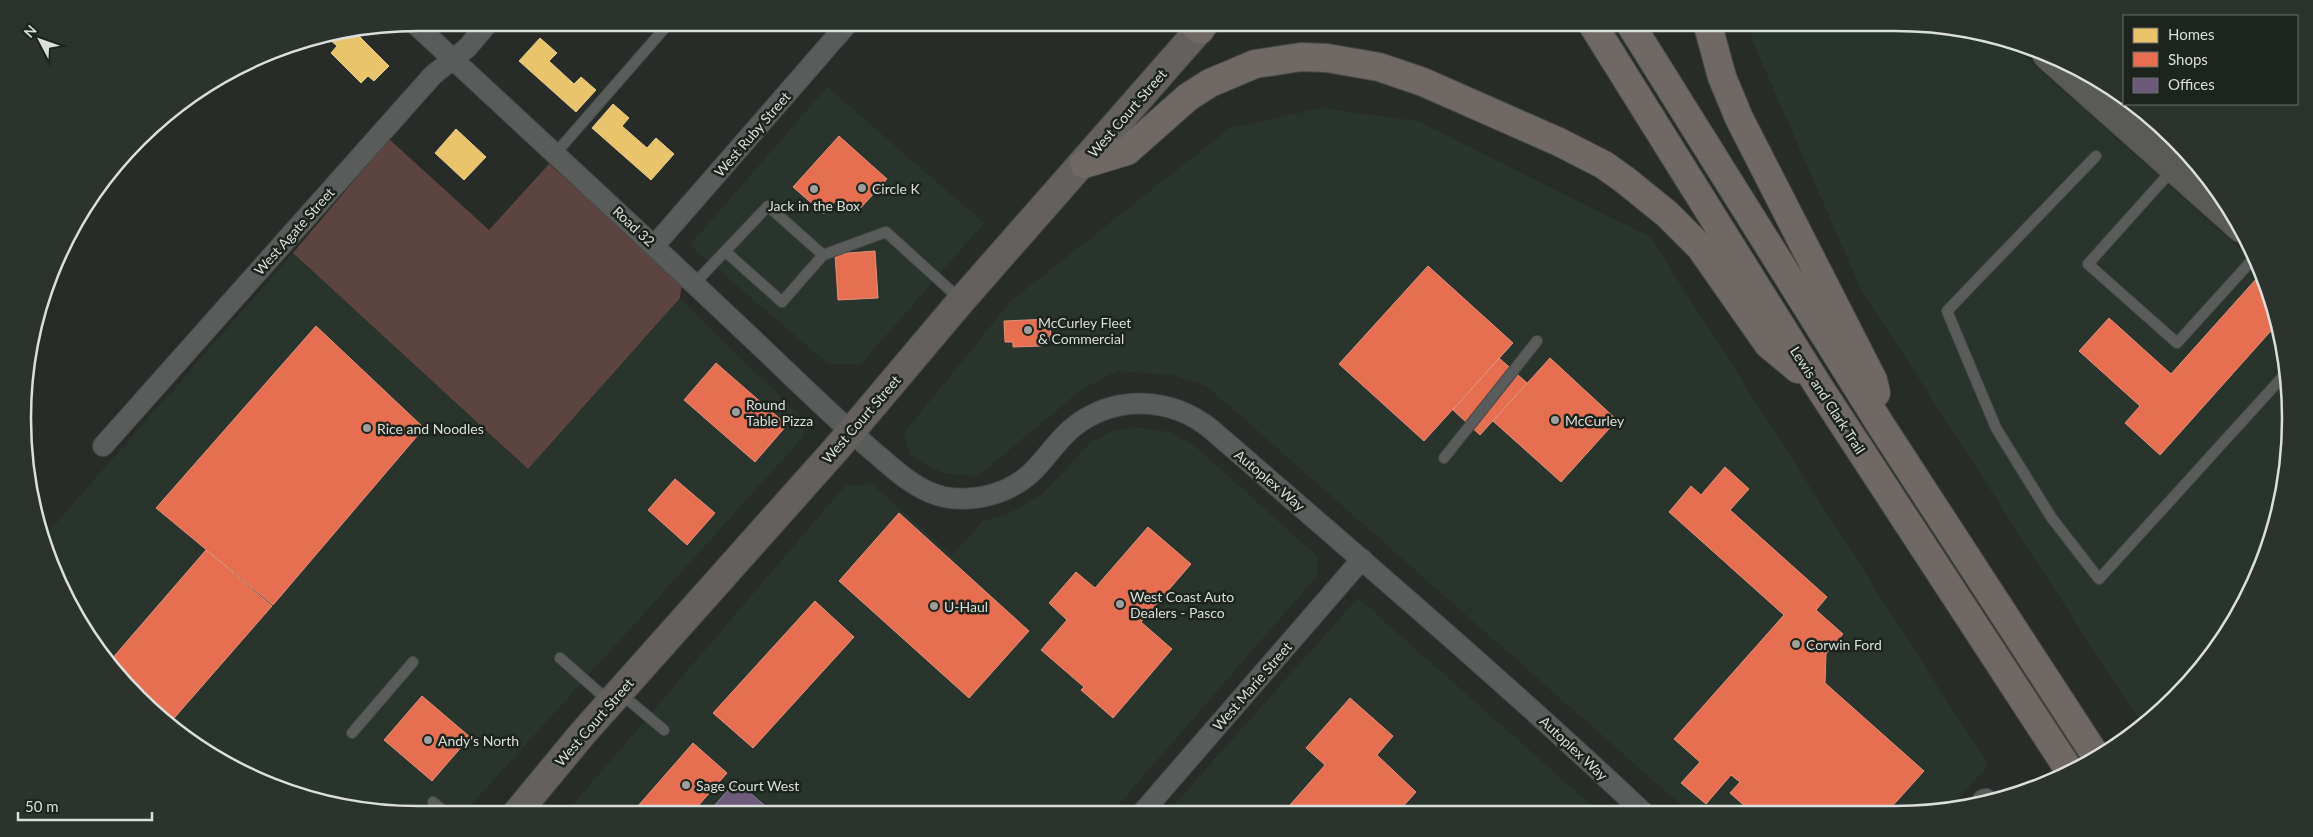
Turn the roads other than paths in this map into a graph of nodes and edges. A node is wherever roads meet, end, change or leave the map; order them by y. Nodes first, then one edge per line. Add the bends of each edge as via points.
1 (422, 31) edge
2 (482, 31) edge
3 (662, 31) edge
4 (841, 31) edge
5 (1195, 31) edge
6 (1596, 31) edge
7 (1635, 31) edge
8 (1709, 31) edge
9 (452, 59) junction
10 (2085, 81) edge
11 (556, 154) junction
12 (2096, 156) dead end
13 (2179, 159) edge
14 (1084, 164) junction
15 (2207, 190) edge
16 (655, 245) junction
17 (726, 252) junction
18 (823, 255) junction
19 (2249, 263) edge
20 (694, 284) junction
21 (961, 300) junction
22 (1538, 341) dead end
23 (2279, 380) edge
24 (1819, 387) junction
25 (1882, 427) junction
26 (850, 432) junction
27 (103, 446) dead end
28 (1444, 458) dead end
29 (1362, 559) junction
30 (560, 658) dead end
31 (414, 662) dead end
32 (615, 697) junction
33 (664, 730) dead end
34 (352, 733) dead end
35 (2093, 751) edge
36 (2066, 766) edge
37 (433, 802) dead end
38 (438, 806) edge
39 (523, 806) edge
40 (1148, 806) edge
41 (1637, 806) edge

1 - 9 street, Road 32
2 - 9 street, West Agate Street via 468,48
3 - 11 lane
4 - 16 street, West Ruby Street
5 - 14 main road, West Court Street
6 - 24 highway, Lewis and Clark Trail
7 - 25 highway
8 - 25 highway via 1722,77 1739,118 1873,380
9 - 11 street, Road 32
9 - 27 street, West Agate Street via 433,74
10 - 13 street
11 - 16 street, Road 32
12 - 23 lane via 1947,311 1996,428 2051,517 2099,579
13 - 15 street
13 - 19 lane via 2088,264 2177,343
14 - 21 main road, West Court Street
14 - 24 highway via 1127,151 1188,97 1210,83 1255,64 1301,57 1379,66 1559,142 1626,180 1700,247 1768,344
16 - 20 street, Road 32
17 - 18 lane via 768,206
17 - 18 lane via 782,302
17 - 20 lane
18 - 21 lane via 886,232
20 - 26 street, Road 32
21 - 26 main road, West Court Street
22 - 28 lane
24 - 36 highway, Lewis and Clark Trail
25 - 35 highway
26 - 29 street, Autoplex Way via 899,474 928,492 978,498 1015,484 1029,474 1071,429 1100,411 1144,402 1168,406 1203,422
26 - 32 main road, West Court Street
29 - 40 street, West Marie Street
29 - 41 street, Autoplex Way
30 - 32 lane
31 - 34 lane
32 - 33 lane
32 - 39 main road, West Court Street
37 - 38 lane

